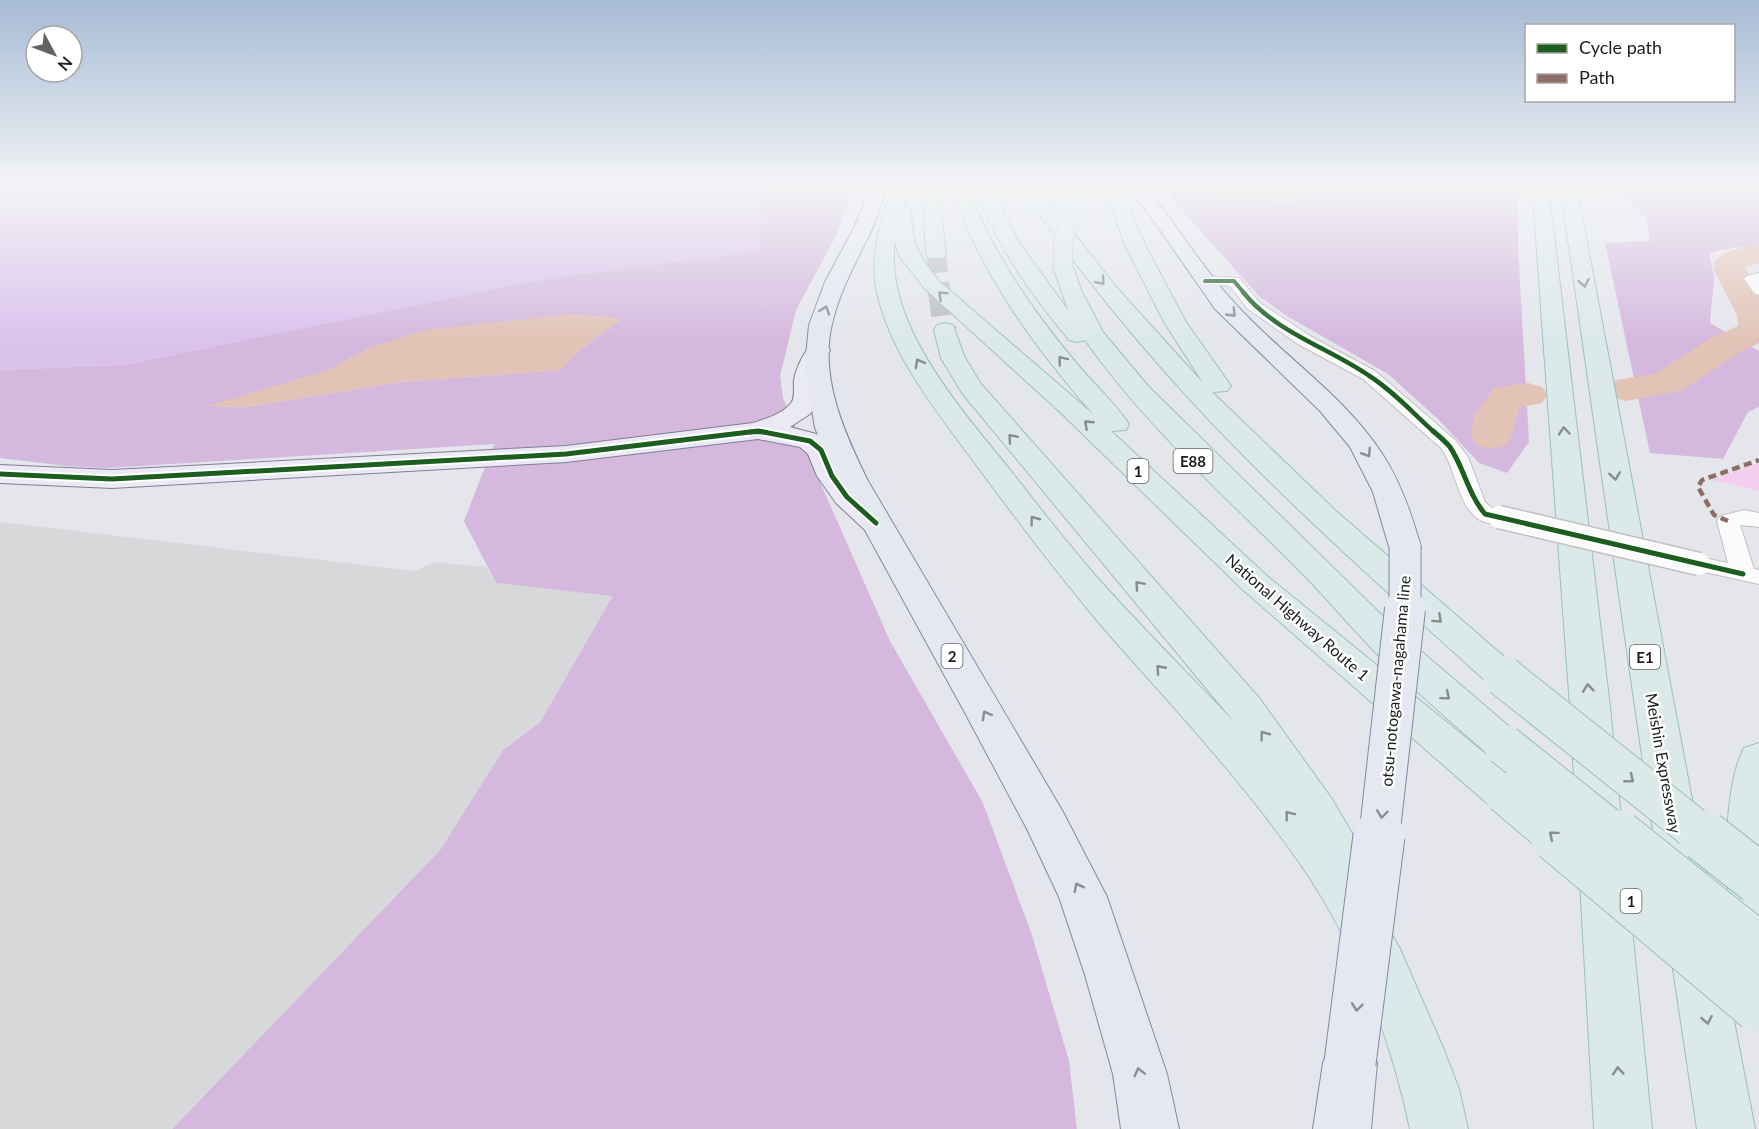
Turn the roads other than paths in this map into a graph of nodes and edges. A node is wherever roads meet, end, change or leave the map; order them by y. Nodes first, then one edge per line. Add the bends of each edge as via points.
1 (859, 237) edge
2 (887, 237) edge
3 (903, 237) edge
4 (934, 237) edge
5 (979, 237) edge
6 (1007, 237) edge
7 (1064, 237) edge
8 (1066, 237) edge
9 (1132, 237) edge
10 (1175, 237) edge
11 (1545, 237) edge
12 (1577, 237) edge
13 (936, 255) tunnel mouth
14 (1759, 278) edge
15 (1205, 281) junction
16 (1759, 290) edge
17 (945, 330) tunnel mouth
18 (818, 350) junction
19 (758, 431) junction
20 (0, 474) edge
21 (1759, 520) edge
22 (876, 523) junction
23 (1364, 551) junction
24 (1751, 576) edge
25 (1387, 642) junction
26 (1430, 728) junction
27 (1759, 759) edge
28 (1759, 879) edge
29 (1759, 944) edge
30 (1759, 949) edge
31 (1759, 1007) edge
32 (1435, 1109) edge
33 (1150, 1129) edge
34 (1342, 1129) edge
35 (1623, 1129) edge
36 (1726, 1129) edge

18 -> 1 main road, 2 via 825,308
32 -> 2 highway via 1401,1011 1346,895 1272,793 1083,582 924,373 893,305 884,264
26 -> 3 highway, National Highway Route 1 / 1 via 1263,589 1069,406 932,285 909,256
4 - 13 highway
26 -> 5 highway, E88 via 1202,516 1086,391 1035,324
6 - 25 highway, E88 via 1058,313 1123,389 1240,509
7 - 25 highway, bridge via 1063,267 1074,301 1101,345 1142,395
8 -> 23 highway via 1141,329 1265,461
9 - 23 highway via 1193,351 1269,452
10 - 15 main road, otsu-notogawa-nagahama line
35 -> 11 highway via 1590,707
12 -> 36 highway, Meishin Expressway / E1
14 - 16 street via 1752,279
15 - 24 street, bridge via 1234,281 1254,306 1276,322 1369,375 1448,444 1458,458 1475,504 1485,514
15 -> 34 main road, otsu-notogawa-nagahama line, bridge via 1361,443 1394,504 1405,546 1405,609
32 -> 17 highway via 1410,1010 1387,947 1352,872 1317,812 1246,709 976,396 953,358
18 - 19 street via 809,368 807,398 802,405 784,420
18 - 22 main road, 2 via 817,366 829,428
19 - 20 street via 520,457 103,479
19 - 22 street via 810,441 821,450 847,497
21 - 24 street via 1744,517 1728,521
33 -> 22 main road, 2 via 1140,1074 1083,897 984,711
23 -> 28 highway, bridge via 1503,676
25 -> 30 highway, bridge via 1504,745
31 -> 26 highway, National Highway Route 1 / 1, bridge
27 - 29 highway via 1749,842 1752,906

